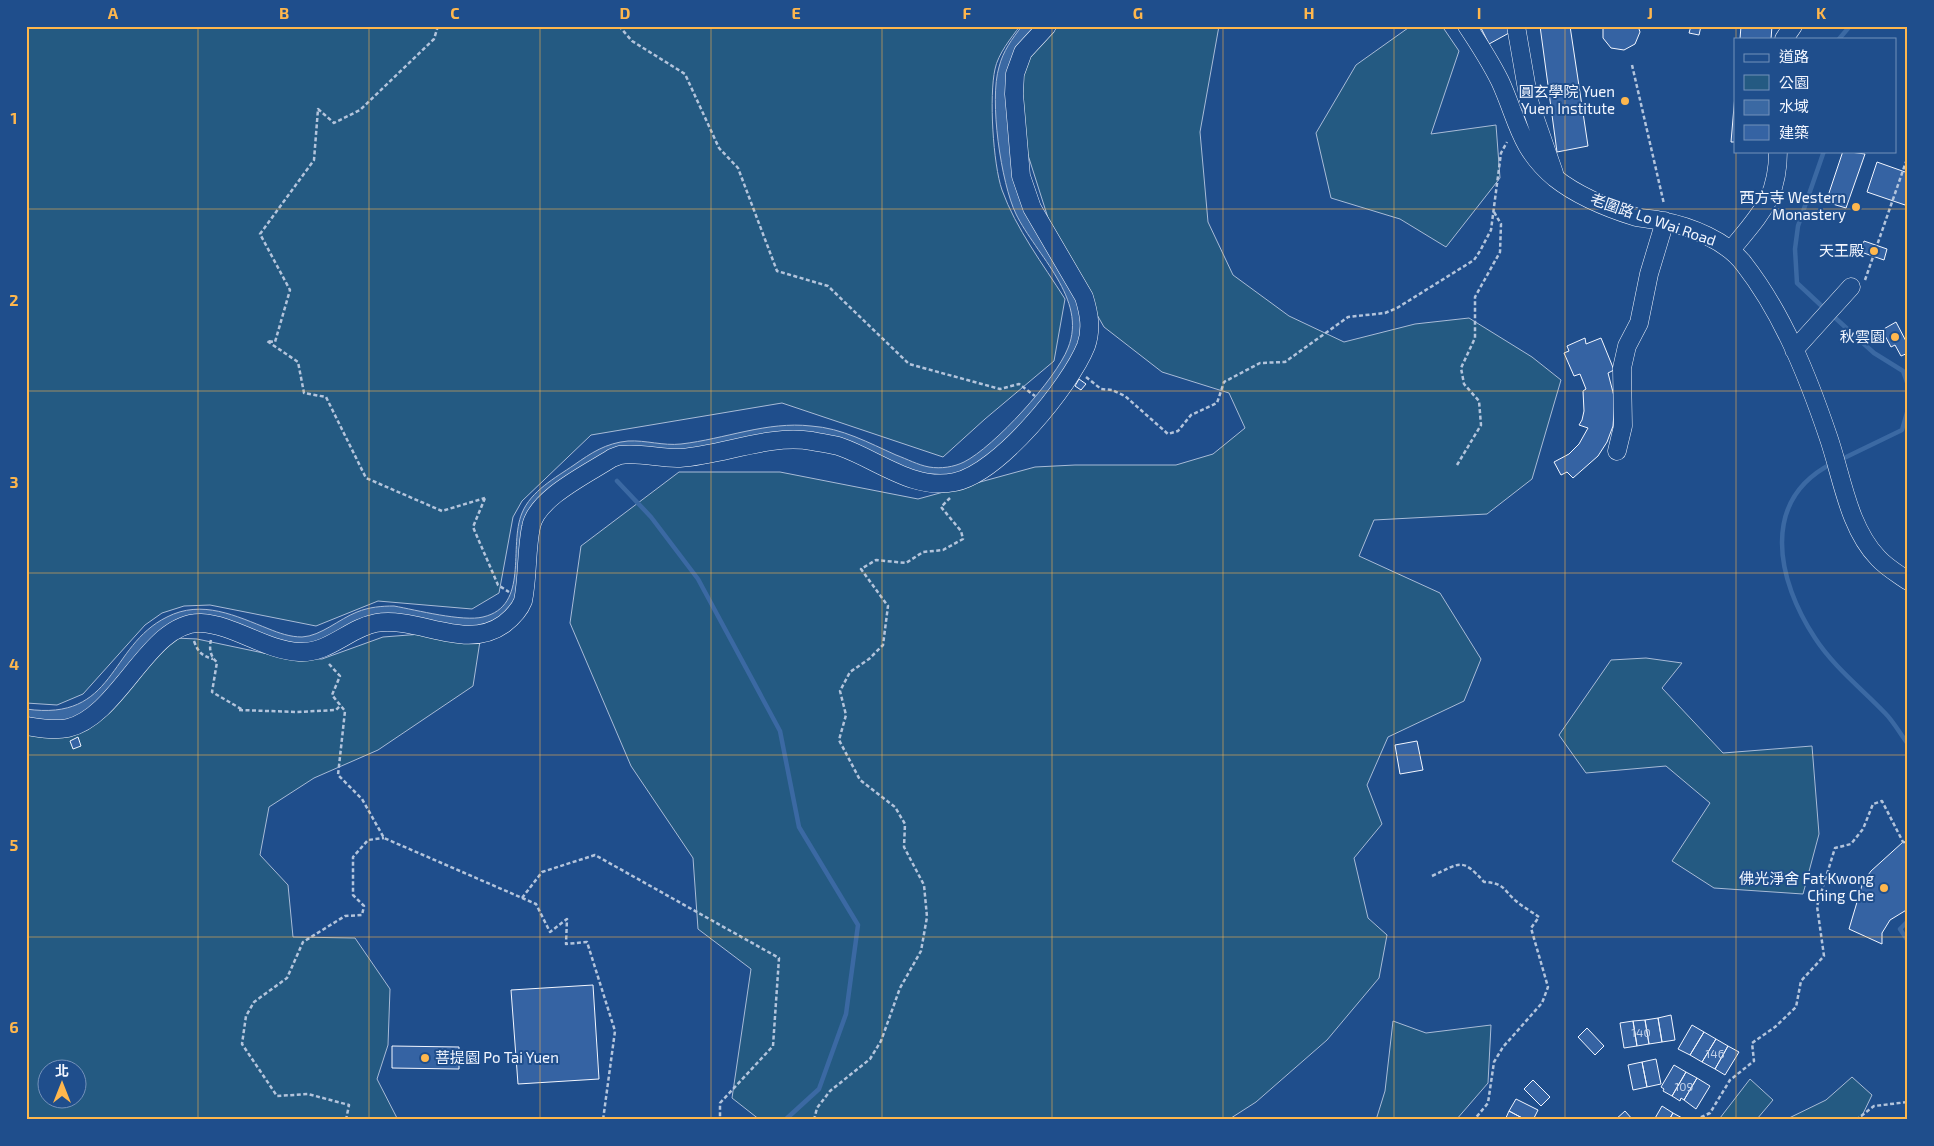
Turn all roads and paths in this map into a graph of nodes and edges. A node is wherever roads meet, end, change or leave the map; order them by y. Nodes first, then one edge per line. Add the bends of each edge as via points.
1 (438, 26) edge
2 (619, 26) edge
3 (1047, 26) edge
4 (1466, 26) edge
5 (1516, 26) edge
6 (1793, 26) edge
7 (1785, 38) edge
8 (1632, 65) dead end
9 (1908, 84) edge
10 (1908, 92) edge
11 (1510, 140) dead end
12 (1778, 152) edge
13 (1908, 156) edge
14 (1556, 178) junction
15 (1493, 211) junction
16 (1665, 216) junction
17 (1731, 250) junction
18 (1846, 293) joint
19 (1794, 350) junction
20 (1101, 389) dead end
21 (1047, 406) junction
22 (1617, 451) dead end
23 (1457, 465) dead end
24 (953, 496) dead end
25 (1908, 581) edge
26 (523, 601) junction
27 (214, 633) dead end
28 (192, 638) dead end
29 (213, 659) junction
30 (326, 662) dead end
31 (341, 705) junction
32 (239, 710) dead end
33 (244, 710) junction
34 (26, 726) edge
35 (384, 838) junction
36 (1908, 843) edge
37 (1432, 876) dead end
38 (522, 898) junction
39 (1908, 1102) edge
40 (346, 1120) edge
41 (603, 1120) edge
42 (720, 1120) edge
43 (814, 1120) edge
44 (1474, 1120) edge
45 (1695, 1120) edge
46 (1856, 1120) edge

1 - 26 path via 434,39 360,110 334,123 318,109 314,160 260,234 290,290 275,342 267,341 298,362 304,393 326,397 366,478 442,511 485,498 473,527 498,585
2 - 21 path via 632,40 685,74 718,148 738,168 777,271 828,286 909,364 1000,389 1019,384
3 - 21 street via 1023,52 1015,74 1021,176 1032,208 1084,297 1090,322 1086,345 1075,369
4 - 14 street, 老圍路 Lo Wai Road via 1501,83 1519,132 1535,158
5 - 14 street via 1529,101
6 - 7 street
8 - 16 path
9 - 10 path
11 - 15 path via 1501,153
12 - 17 street via 1774,192
13 - 18 path via 1865,282
14 - 16 street, 老圍路 Lo Wai Road via 1583,196 1614,210 1639,218
15 - 20 path via 1491,230 1474,260 1396,308 1385,313 1348,318 1285,362 1260,363 1224,382 1216,403 1191,415 1178,431 1168,434 1125,396
15 - 23 path via 1501,224 1500,252 1475,297 1476,338 1461,368 1464,384 1479,401 1481,425
16 - 17 street, 老圍路 Lo Wai Road
16 - 22 street via 1639,323 1627,346 1622,368 1623,426
17 - 19 street, 老圍路 Lo Wai Road via 1760,286
18 - 19 street
19 - 25 street, 老圍路 Lo Wai Road via 1865,540 1878,558
21 - 26 street via 988,466 955,482 924,483 841,447 809,441 780,441 683,458 628,454 612,458 548,501 536,515 531,528
24 - 43 path via 941,508 961,530 963,539 942,550 923,552 906,563 876,560 860,569 888,606 883,645 850,672 840,691 846,716 839,740 860,780 895,807 905,824 904,847 924,885 927,917 922,951 900,988 881,1041 870,1059 830,1091 817,1108
26 - 34 street via 520,610 508,621 486,634 464,635 399,623 378,623 367,625 326,646 299,652 281,649 212,624 187,624 166,636 88,719 66,728
27 - 29 path via 210,644
28 - 29 path via 199,652
29 - 33 path via 216,662 212,692
30 - 31 path via 340,676 332,695
31 - 33 path via 336,710 306,712
31 - 35 path via 345,711 338,775 362,799
32 - 33 path
35 - 38 path
35 - 40 path via 368,840 353,857 353,895 364,906 362,915 345,916 304,942 287,978 254,1002 246,1016 242,1044 277,1096 308,1094 349,1105
36 - 45 path via 1903,842 1882,801 1873,804 1863,829 1851,844 1835,848 1817,906 1824,956 1801,981 1796,1007 1752,1043 1754,1062 1730,1080 1710,1113
37 - 44 path via 1465,864 1484,882 1497,882 1514,900 1539,917 1531,928 1548,987 1542,1003 1494,1062 1488,1103
38 - 41 path via 536,904 550,932 567,919 566,944 588,942 615,1031
38 - 42 path via 542,872 596,855 779,958 773,1046 720,1103
39 - 46 path via 1874,1106

